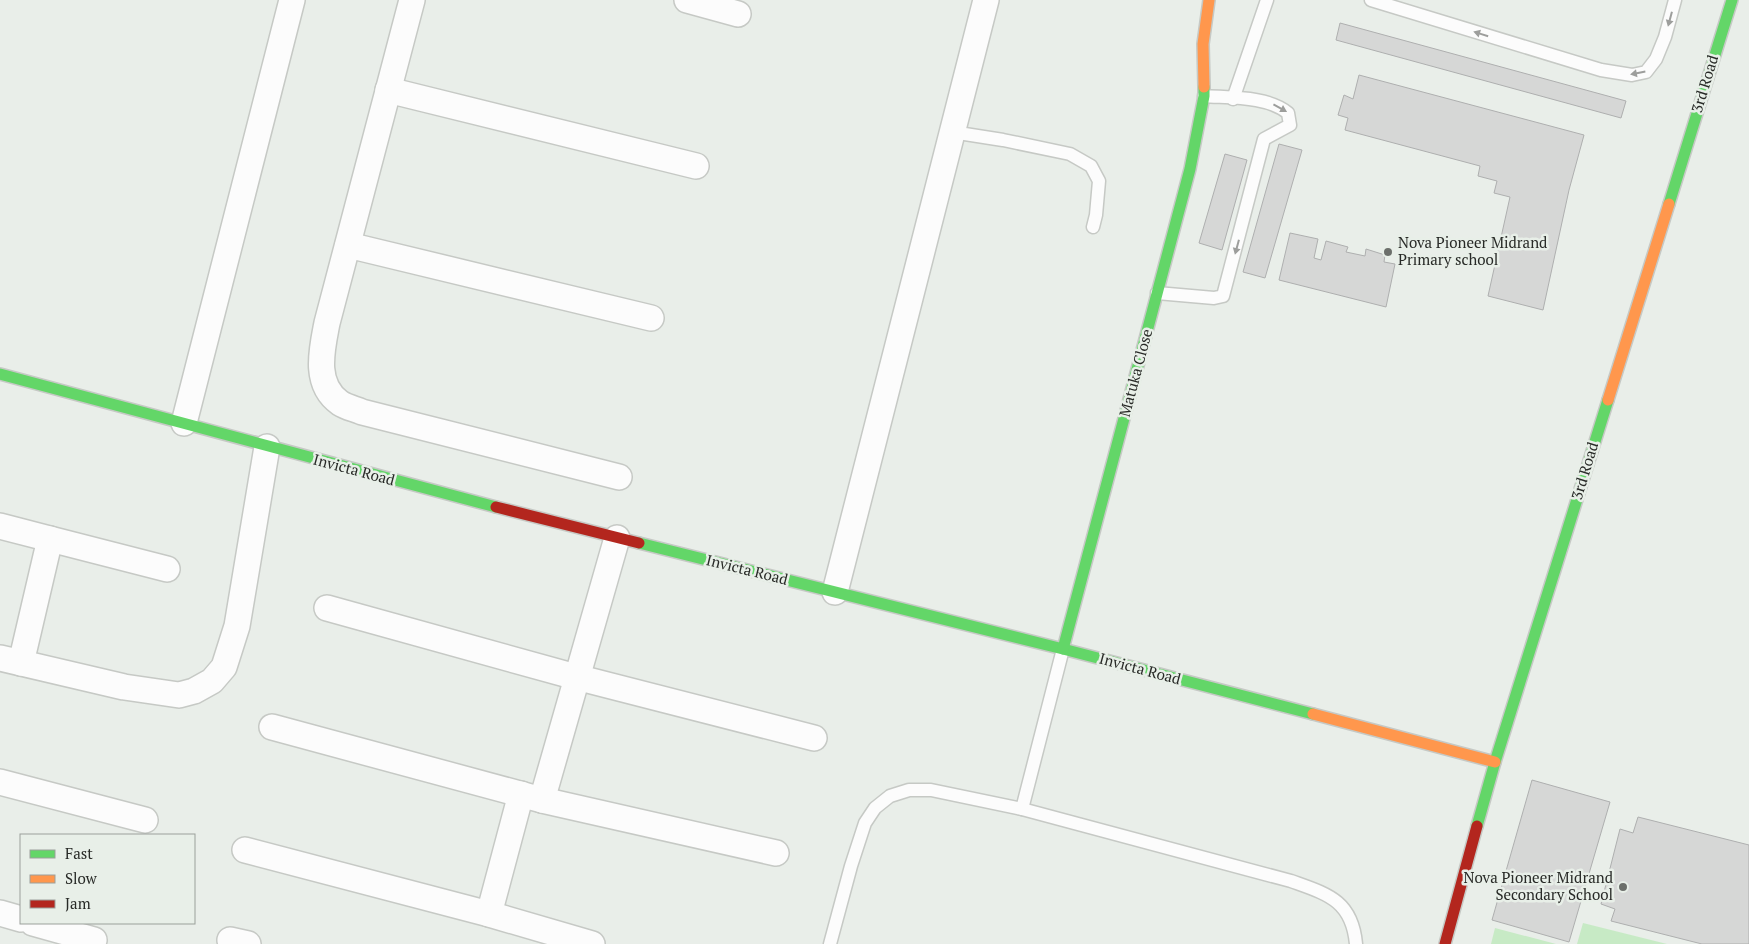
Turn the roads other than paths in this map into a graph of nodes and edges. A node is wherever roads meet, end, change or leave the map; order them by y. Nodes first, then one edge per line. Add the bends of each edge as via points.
1 (292, 0) edge
2 (412, 0) edge
3 (688, 0) edge
4 (986, 0) edge
5 (1209, 0) edge
6 (1267, 0) edge
7 (1371, 0) edge
8 (1675, 0) edge
9 (1732, 0) edge
10 (738, 14) dead end
11 (388, 90) junction
12 (1204, 96) junction
13 (1233, 99) junction
14 (952, 132) junction
15 (696, 166) dead end
16 (1093, 227) dead end
17 (348, 245) junction
18 (1157, 292) junction
19 (651, 318) dead end
20 (0, 374) edge
21 (184, 423) junction
22 (267, 447) junction
23 (619, 477) dead end
24 (0, 526) edge
25 (617, 538) junction
26 (50, 539) junction
27 (167, 569) dead end
28 (835, 592) junction
29 (327, 608) dead end
30 (1063, 649) junction
31 (11, 661) edge
32 (576, 677) junction
33 (272, 727) dead end
34 (814, 738) dead end
35 (1494, 762) junction
36 (0, 782) edge
37 (532, 797) junction
38 (1022, 809) junction
39 (145, 820) dead end
40 (245, 850) dead end
41 (776, 852) dead end
42 (0, 913) edge
43 (489, 914) junction
44 (20, 919) edge
45 (38, 924) edge
46 (94, 940) dead end
47 (592, 944) edge
48 (830, 944) edge
49 (1356, 944) edge
50 (1446, 944) edge

1 - 21 street
2 - 11 street
3 - 10 street
4 - 14 street
5 - 12 street, Matuka Close via 1203,44
6 - 13 lane
8 -> 7 lane via 1656,59 1646,72 1632,76 1601,70
9 - 35 street, 3rd Road
11 - 15 street
11 - 17 street
12 - 13 lane
12 - 18 street, Matuka Close via 1190,169
13 -> 18 lane via 1267,102 1281,107 1288,113 1290,125 1264,139 1224,296 1214,298
14 - 16 lane via 1070,154 1091,166 1099,181
14 - 28 street
17 - 19 street
17 - 23 street via 321,354 321,367 331,395 362,412
18 - 30 street, Matuka Close
20 - 21 street, Invicta Road
21 - 22 street, Invicta Road
22 - 25 street, Invicta Road
22 - 31 street via 237,626 224,667 212,681 194,692 179,695 124,687
24 - 26 street
25 - 28 street, Invicta Road
25 - 32 street
26 - 27 street
26 - 31 street
28 - 30 street, Invicta Road
29 - 32 street
30 - 35 street, Invicta Road
30 - 38 lane
32 - 34 street
32 - 37 street
33 - 37 street
35 - 50 street, 3rd Road
36 - 39 street
37 - 41 street
37 - 43 street
38 - 48 lane via 931,790 909,790 890,796 875,808 865,823
38 - 49 lane via 1317,890 1338,902 1349,916
40 - 43 street
42 - 44 street
43 - 47 street
45 - 46 street

